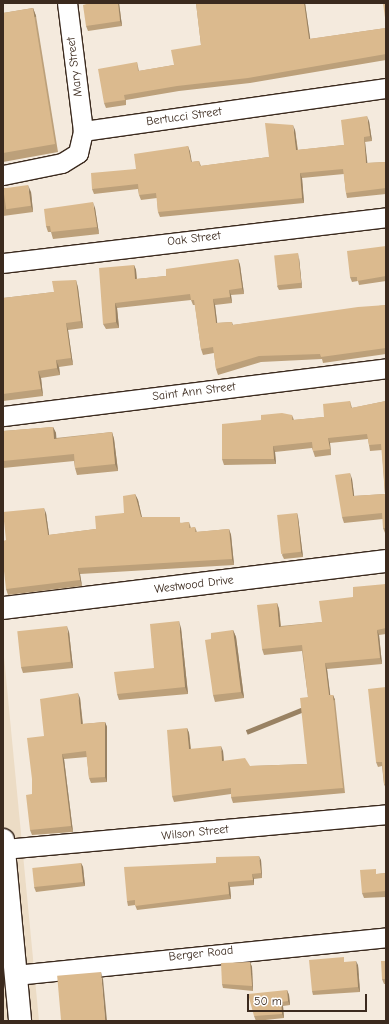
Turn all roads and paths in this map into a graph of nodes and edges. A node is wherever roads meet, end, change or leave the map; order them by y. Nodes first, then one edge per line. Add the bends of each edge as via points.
1 (67, 3) edge
2 (386, 88) edge
3 (83, 132) junction
4 (3, 175) edge
5 (386, 217) edge
6 (3, 263) edge
7 (386, 368) edge
8 (3, 416) edge
9 (386, 561) edge
10 (3, 608) edge
11 (386, 814) edge
12 (3, 844) edge
13 (386, 937) edge
14 (16, 975) junction
15 (20, 1021) edge

1 - 3 street, Mary Street
2 - 3 street, Bertucci Street
3 - 4 street via 78,153 62,163
5 - 6 street, Oak Street
7 - 8 street, Saint Ann Street
9 - 10 street, Westwood Drive
11 - 12 street, Wilson Street
12 - 14 street
13 - 14 street, Berger Road
14 - 15 street

